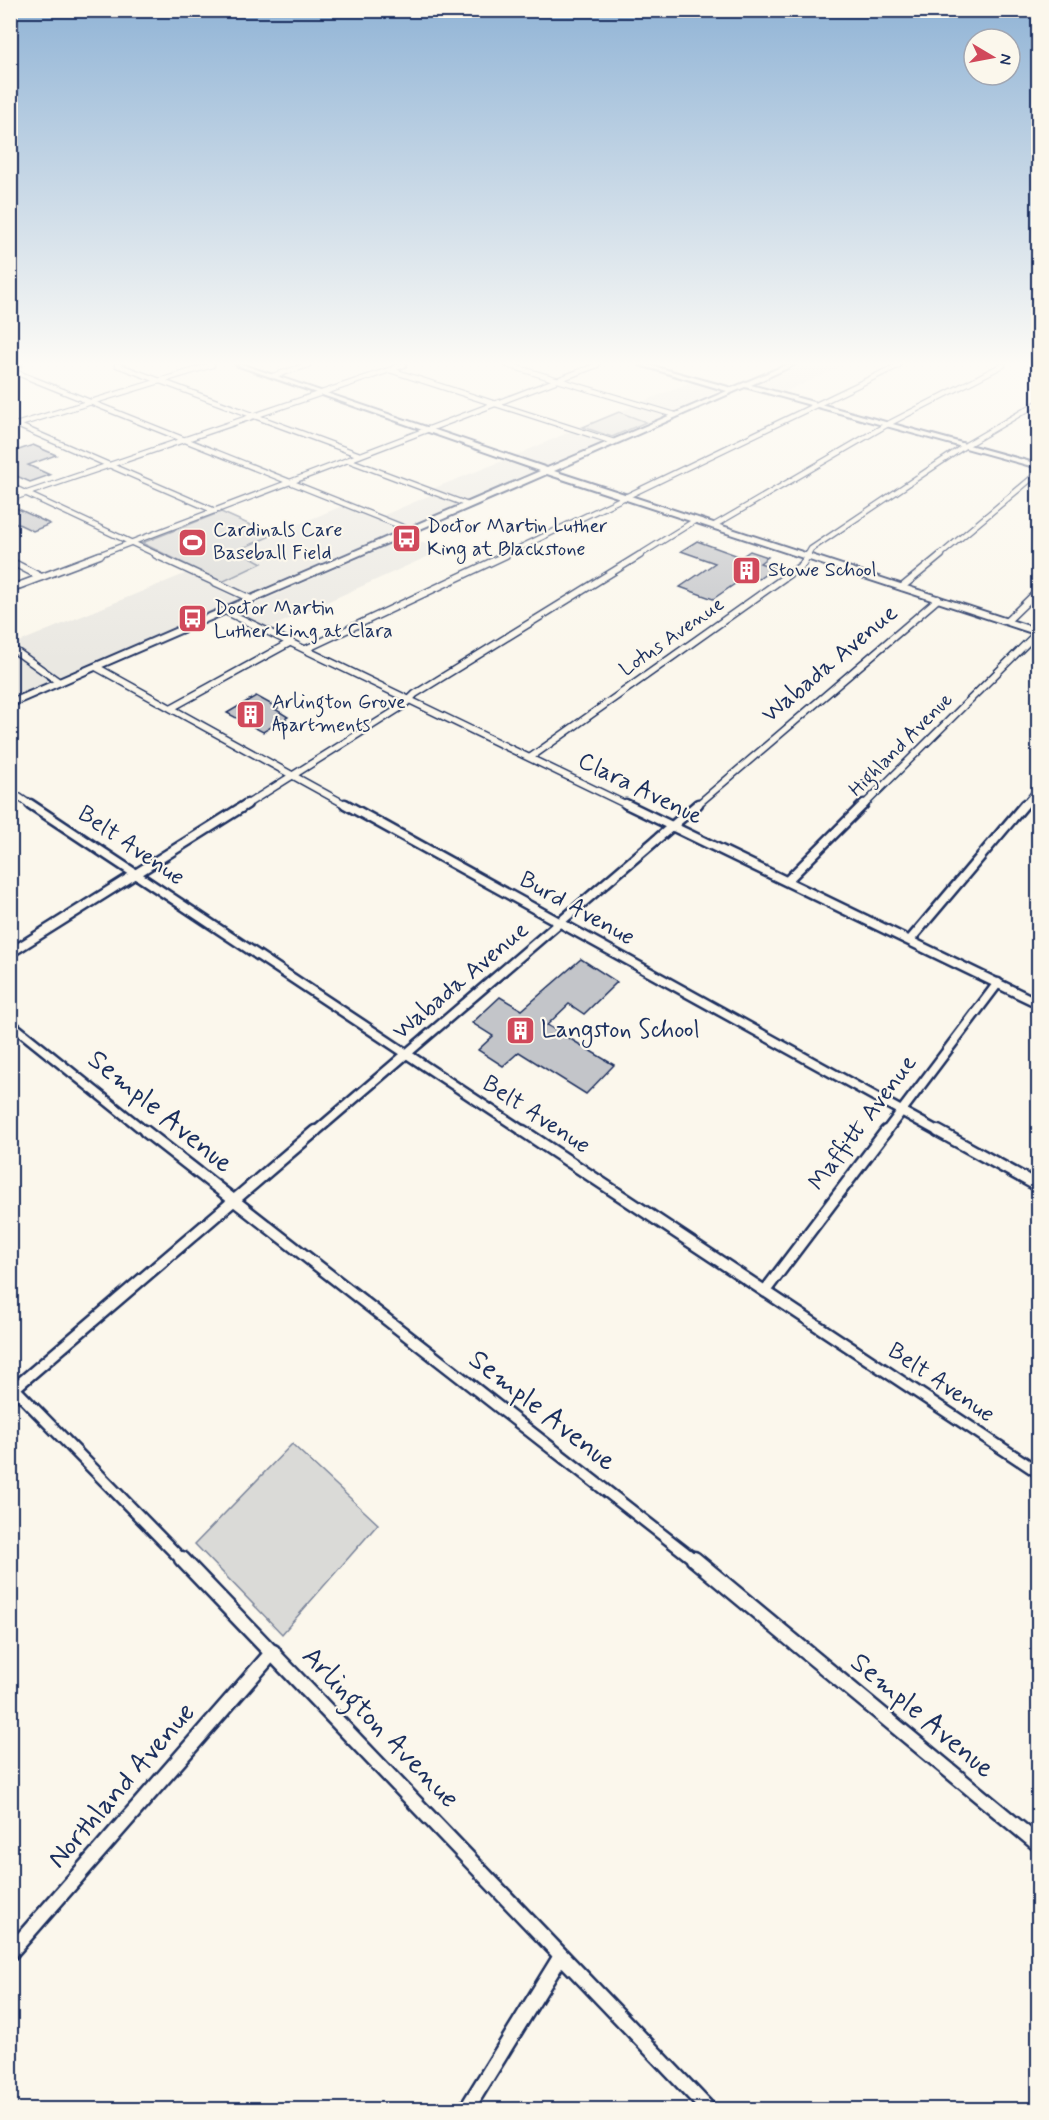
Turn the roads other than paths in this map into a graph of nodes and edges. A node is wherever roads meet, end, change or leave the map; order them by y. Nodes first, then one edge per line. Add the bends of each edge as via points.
1 (103, 464) edge
2 (114, 464) edge
3 (244, 464) edge
4 (338, 464) edge
5 (358, 464) edge
6 (527, 464) edge
7 (564, 464) edge
8 (695, 464) edge
9 (819, 464) edge
10 (938, 464) edge
11 (108, 466) junction
12 (548, 471) junction
13 (1038, 473) edge
14 (290, 482) junction
15 (10, 486) edge
16 (26, 494) junction
17 (628, 497) junction
18 (10, 499) edge
19 (468, 505) junction
20 (214, 511) junction
21 (696, 520) junction
22 (713, 526) junction
23 (410, 530) junction
24 (132, 543) junction
25 (806, 555) junction
26 (10, 561) edge
27 (41, 577) junction
28 (902, 587) junction
29 (10, 589) edge
30 (1038, 591) edge
31 (251, 599) junction
32 (938, 599) junction
33 (225, 611) junction
34 (1007, 621) junction
35 (1038, 632) edge
36 (291, 642) junction
37 (10, 647) edge
38 (306, 649) junction
39 (96, 667) junction
40 (59, 682) junction
41 (408, 700) junction
42 (10, 704) edge
43 (171, 708) junction
44 (531, 758) junction
45 (293, 775) junction
46 (1038, 789) edge
47 (10, 791) edge
48 (670, 825) junction
49 (135, 874) junction
50 (787, 881) junction
51 (560, 922) junction
52 (910, 940) junction
53 (10, 953) edge
54 (998, 983) junction
55 (1038, 1002) edge
56 (10, 1023) edge
57 (405, 1054) junction
58 (902, 1112) junction
59 (1038, 1186) edge
60 (233, 1202) junction
61 (765, 1291) junction
62 (12, 1388) edge
63 (1038, 1472) edge
64 (273, 1652) junction
65 (1038, 1844) edge
66 (10, 1953) edge
67 (561, 1956) junction
68 (466, 2109) edge
69 (709, 2109) edge

1 - 11 street
2 - 11 street
3 - 14 street
4 - 14 street
5 - 19 street
6 - 12 main road
7 - 12 main road
8 - 17 street
9 - 22 street
10 - 25 street, Lotus Avenue
11 - 16 street
11 - 20 street
12 - 17 main road
12 - 19 main road
13 - 28 street, Wabada Avenue
14 - 20 street
14 - 23 street
15 - 16 street
16 - 18 street
16 - 24 street
17 - 21 main road
17 - 38 street
19 - 23 main road
20 - 24 street
21 - 22 main road
21 - 41 street
22 - 25 main road
23 - 31 main road
24 - 27 street
24 - 31 street
25 - 28 main road
25 - 44 street, Lotus Avenue via 802,565
26 - 27 street
27 - 29 street
28 - 32 main road
30 - 34 street
31 - 33 main road
32 - 34 main road
32 - 48 street, Wabada Avenue
33 - 36 street, Clara Avenue
33 - 39 main road
34 - 35 main road
35 - 50 street, Highland Avenue
36 - 38 street, Clara Avenue
36 - 43 street
37 - 40 street
38 - 41 street, Clara Avenue
39 - 40 main road
39 - 43 street, Burd Avenue
40 - 42 main road
41 - 44 street, Clara Avenue
41 - 45 street
43 - 45 street, Burd Avenue
44 - 48 street, Clara Avenue
45 - 49 street
45 - 51 street, Burd Avenue
46 - 52 street
47 - 49 street, Belt Avenue
48 - 50 street, Clara Avenue
48 - 51 street, Wabada Avenue
49 - 53 street
49 - 57 street, Belt Avenue
50 - 52 street, Clara Avenue
51 - 57 street, Wabada Avenue
51 - 58 street, Burd Avenue
52 - 54 street, Clara Avenue
54 - 55 street, Clara Avenue
54 - 58 street, Maffitt Avenue
56 - 60 street, Semple Avenue
57 - 60 street, Wabada Avenue
57 - 61 street, Belt Avenue
58 - 59 street, Burd Avenue
58 - 61 street, Maffitt Avenue
60 - 62 street, Wabada Avenue
60 - 65 street, Semple Avenue via 725,1583
61 - 63 street, Belt Avenue
62 - 64 street, Arlington Avenue
64 - 66 street, Northland Avenue
64 - 67 street, Arlington Avenue
67 - 68 street
67 - 69 street, Arlington Avenue

